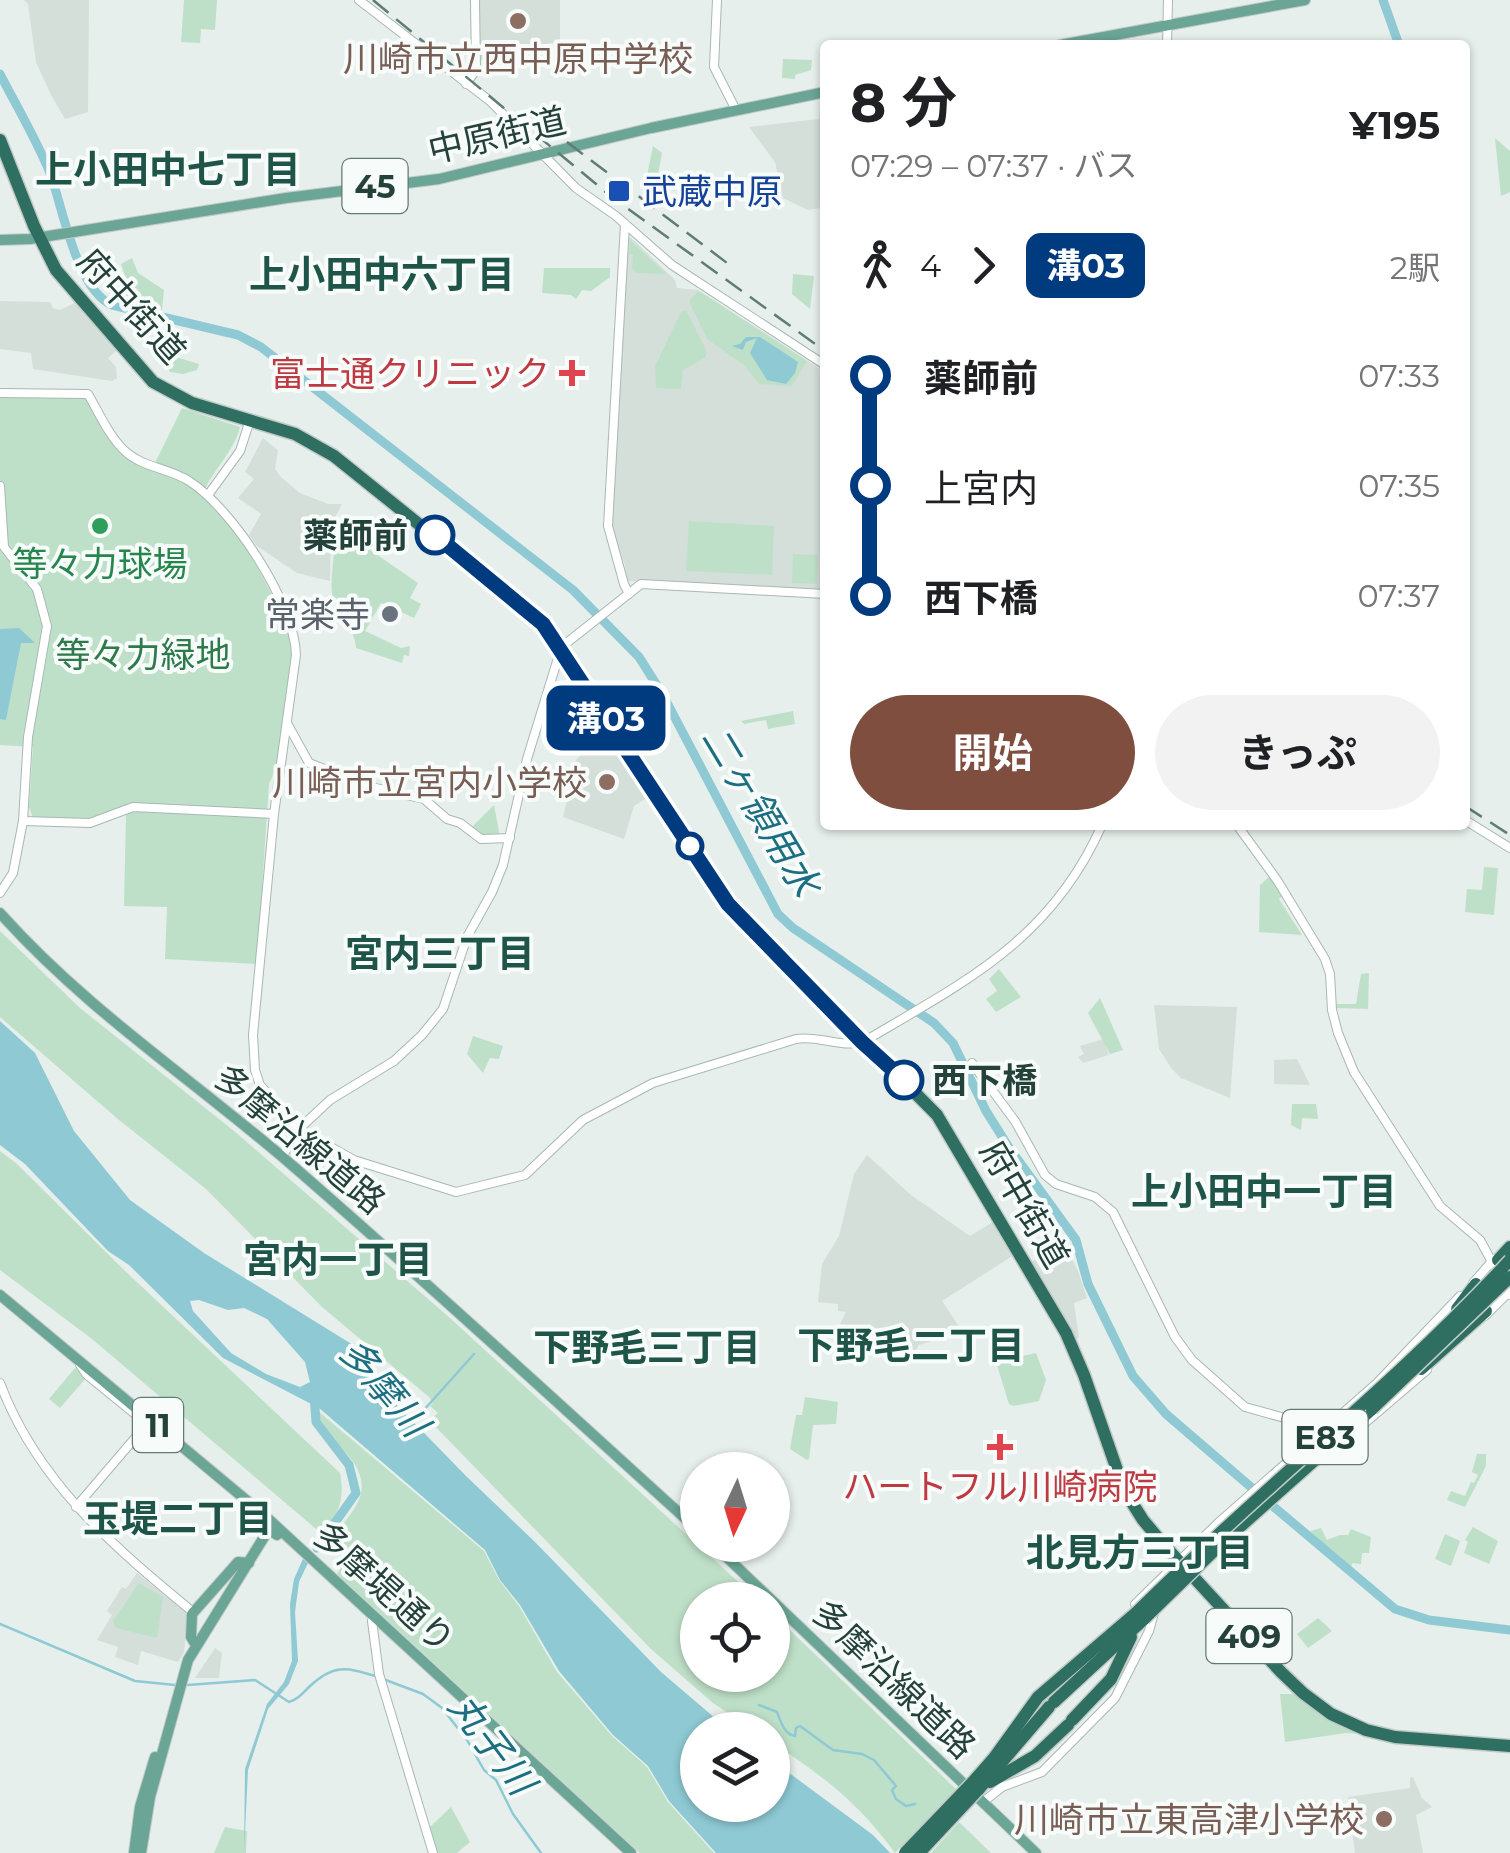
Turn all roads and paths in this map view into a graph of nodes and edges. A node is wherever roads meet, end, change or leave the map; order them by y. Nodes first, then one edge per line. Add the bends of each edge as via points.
1 (359, 0) edge
2 (474, 0) edge
3 (716, 0) edge
4 (1168, 0) edge
5 (1305, 0) edge
6 (1168, 26) junction
7 (1088, 40) edge
8 (1167, 40) edge
9 (466, 84) junction
10 (820, 93) edge
11 (736, 110) junction
12 (0, 140) edge
13 (542, 154) junction
14 (625, 224) junction
15 (65, 233) junction
16 (39, 237) junction
17 (0, 240) edge
18 (49, 258) junction
19 (820, 361) edge
20 (0, 393) edge
21 (250, 420) junction
22 (0, 486) edge
23 (208, 495) junction
24 (630, 594) junction
25 (820, 594) edge
26 (562, 650) junction
27 (288, 724) junction
28 (274, 814) junction
29 (22, 821) junction
30 (1470, 823) edge
31 (1100, 830) edge
32 (1241, 830) edge
33 (510, 838) junction
34 (1510, 848) edge
35 (0, 893) edge
36 (0, 913) edge
37 (862, 1042) junction
38 (972, 1063) dead end
39 (300, 1129) junction
40 (282, 1157) junction
41 (1510, 1244) edge
42 (1492, 1261) junction
43 (1510, 1262) edge
44 (1508, 1283) edge
45 (0, 1294) edge
46 (1437, 1334) junction
47 (82, 1362) junction
48 (0, 1383) edge
49 (147, 1424) junction
50 (1324, 1429) junction
51 (174, 1446) dead end
52 (76, 1507) junction
53 (680, 1513) edge
54 (297, 1545) junction
55 (732, 1562) edge
56 (249, 1563) junction
57 (1187, 1570) junction
58 (193, 1612) junction
59 (1143, 1616) junction
60 (372, 1622) dead end
61 (196, 1645) junction
62 (1510, 1746) edge
63 (979, 1791) junction
64 (138, 1853) edge
65 (433, 1853) edge
66 (631, 1853) edge
67 (905, 1853) edge
68 (919, 1853) edge
69 (1036, 1853) edge

1 - 9 street
2 - 9 street via 476,70
3 - 11 street via 714,67
4 - 6 street
5 - 6 main road
6 - 7 main road
6 - 8 street
9 - 13 street
10 - 11 main road, 中原街道 / 45
11 - 13 main road, 中原街道 / 45
12 - 16 highway, 府中街道 / 409
13 - 14 street
13 - 15 main road, 中原街道 / 45 via 439,179
14 - 19 street via 680,271
14 - 24 street via 608,526
15 - 16 main road, 中原街道 / 45
15 - 18 main road via 52,244
16 - 17 main road, 中原街道 / 45
16 - 18 highway, 府中街道 / 409
18 - 21 highway, 府中街道 / 409 via 153,382 192,403
20 - 23 street via 88,394 122,448
21 - 23 street via 240,451
21 - 26 highway, 府中街道 / 409 via 305,439 344,463 528,610
22 - 29 street via 4,547 38,590 47,626
23 - 27 street via 246,537 296,638
24 - 25 street via 640,584
24 - 26 street
26 - 33 street
26 - 37 highway, 府中街道 / 409 via 728,904
27 - 28 street
27 - 33 street via 312,764 424,799 481,839
28 - 29 street via 132,807 86,824
28 - 39 street via 252,1051 260,1085
29 - 35 street via 12,873
30 - 34 street
31 - 37 street via 1078,873 1038,924 995,962
32 - 42 street via 1325,960 1338,1033 1354,1072 1440,1206 1472,1232
33 - 39 street via 498,880 432,1025
36 - 40 main road, 多摩沿線道路 via 98,1011
37 - 39 street via 796,1039 653,1082 582,1120 525,1176 464,1192 367,1165
37 - 57 highway, 府中街道 / 409 via 944,1125 1074,1349 1128,1498
38 - 50 street via 1045,1175 1113,1212 1192,1360 1245,1407
39 - 40 street
40 - 53 main road, 多摩沿線道路
41 - 42 street
41 - 46 highway, bridge
42 - 44 street
42 - 50 street
43 - 44 street
43 - 46 highway, E83, bridge
44 - 57 street via 1406,1366
44 - 57 street via 1430,1368
44 - 59 highway, E83, bridge
45 - 47 main road, 多摩堤通り / 11
46 - 59 highway, E83, bridge via 1264,1491
47 - 49 street via 88,1376
47 - 54 main road, 多摩堤通り / 11
48 - 52 street via 37,1456
49 - 51 street
49 - 52 street
50 - 57 street
52 - 58 street
54 - 56 main road via 269,1529
54 - 66 main road, 多摩堤通り / 11
55 - 63 main road, 多摩沿線道路
56 - 58 main road via 238,1562
56 - 61 main road
57 - 59 street
57 - 59 street
57 - 62 highway, 府中街道 / 409 via 1302,1694 1331,1714 1388,1736
58 - 61 main road
59 - 63 highway, E83 via 1051,1705
59 - 63 highway, E83 via 1038,1697
59 - 63 highway via 1111,1679 1070,1723 1035,1756
59 - 63 street via 1115,1698 1042,1772
60 - 65 street via 381,1680
61 - 64 main road
63 - 67 highway, E83, bridge
63 - 68 highway, E83, bridge
63 - 69 main road, 多摩沿線道路

